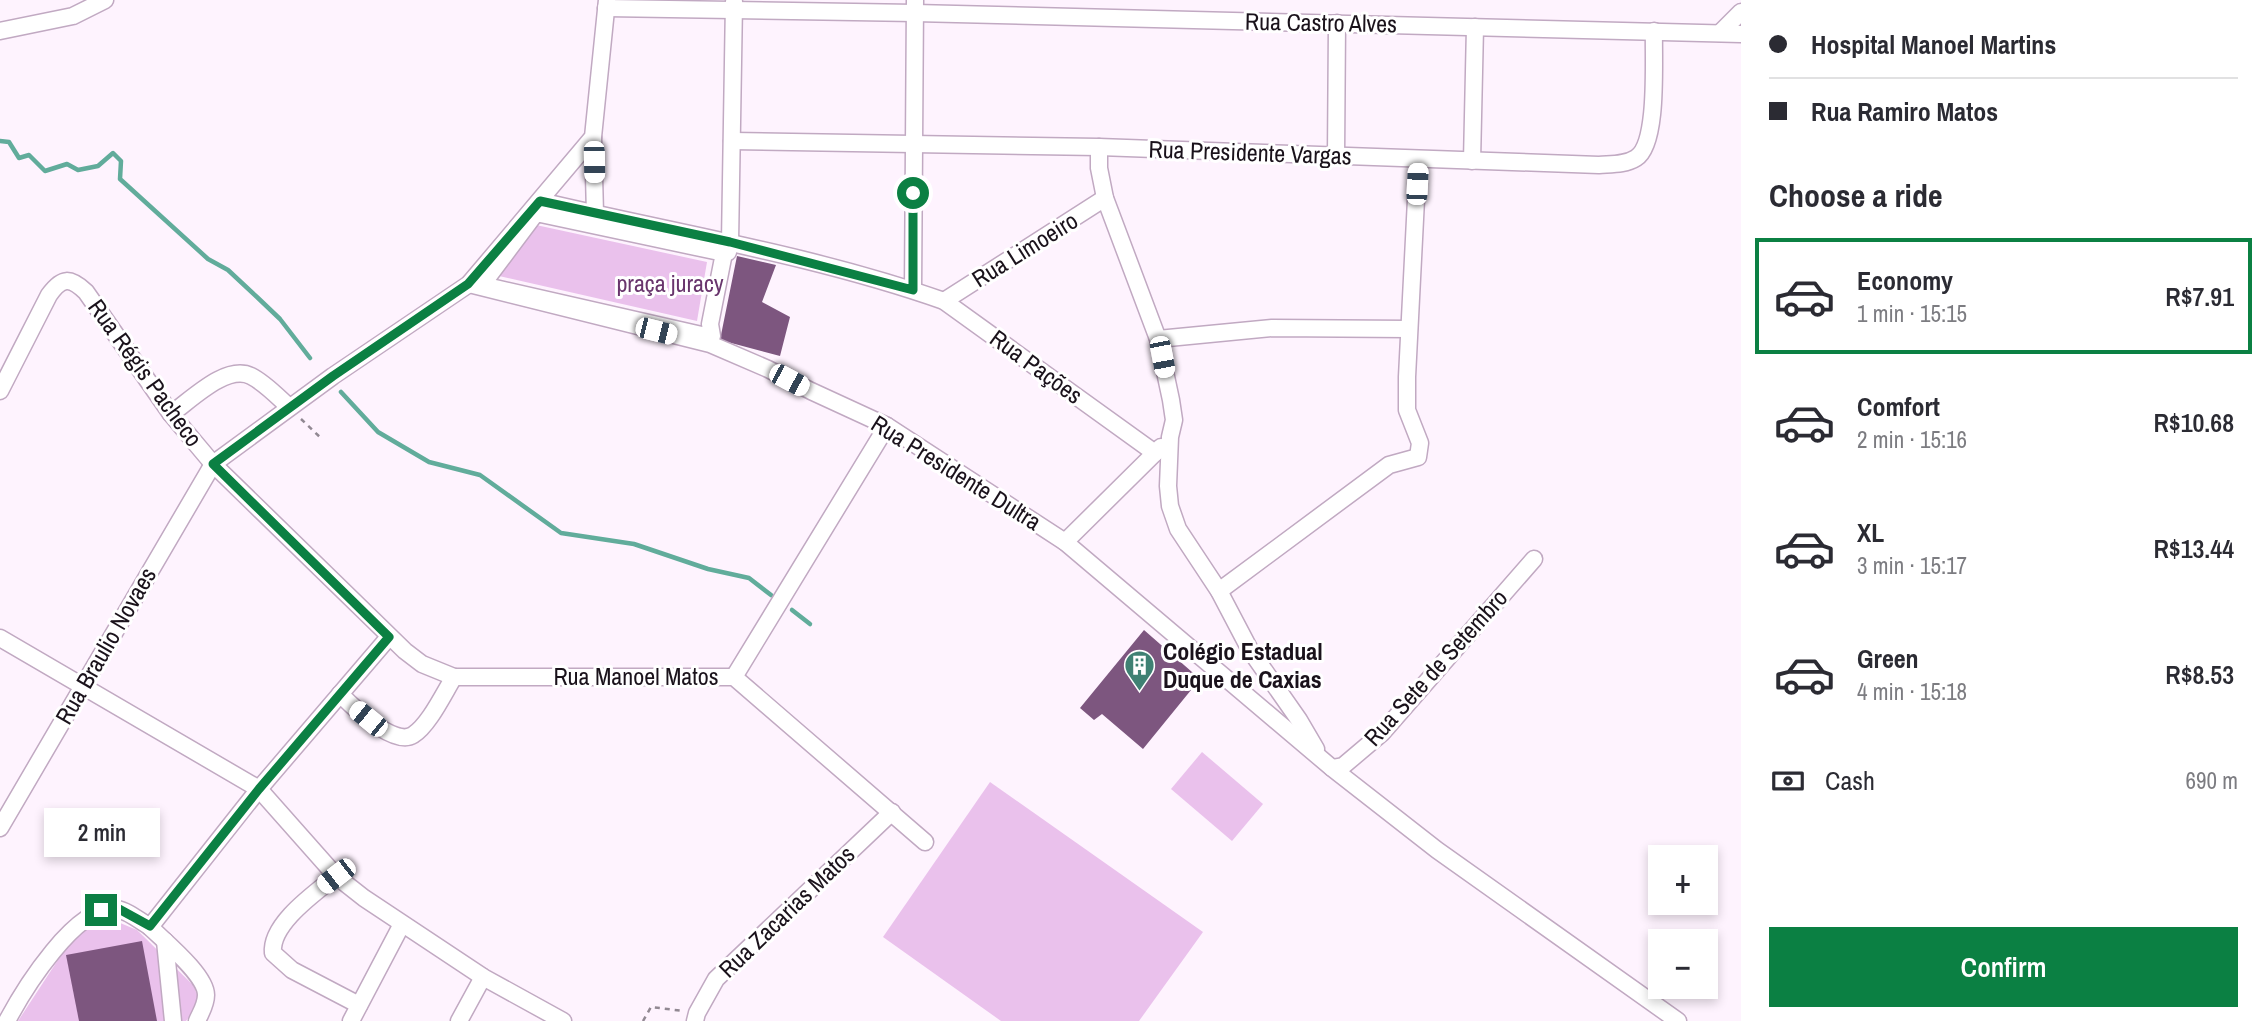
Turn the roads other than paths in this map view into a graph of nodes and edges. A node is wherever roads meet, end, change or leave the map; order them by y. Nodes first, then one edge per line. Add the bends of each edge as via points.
1 (105, 0) edge
2 (607, 4) edge
3 (734, 5) edge
4 (915, 6) edge
5 (1741, 12) edge
6 (1337, 23) junction
7 (1475, 27) junction
8 (0, 31) edge
9 (1654, 31) junction
10 (1720, 33) junction
11 (1741, 34) edge
12 (593, 137) junction
13 (732, 141) junction
14 (913, 144) junction
15 (1099, 148) junction
16 (1336, 156) junction
17 (1418, 160) junction
18 (1472, 161) junction
19 (1105, 198) junction
20 (540, 201) junction
21 (594, 214) junction
22 (730, 242) junction
23 (468, 284) junction
24 (913, 290) junction
25 (944, 301) junction
26 (1409, 329) junction
27 (1158, 339) junction
28 (711, 340) junction
29 (0, 391) edge
30 (289, 407) junction
31 (172, 414) junction
32 (887, 426) junction
33 (1170, 437) junction
34 (1155, 453) junction
35 (213, 464) junction
36 (1065, 542) junction
37 (1534, 559) dead end
38 (1219, 591) junction
39 (389, 637) junction
40 (0, 638) edge
41 (454, 677) junction
42 (734, 677) junction
43 (83, 685) junction
44 (340, 694) junction
45 (1327, 764) junction
46 (259, 789) junction
47 (892, 812) junction
48 (0, 828) edge
49 (925, 842) dead end
50 (336, 876) junction
51 (402, 924) junction
52 (150, 926) junction
53 (165, 941) junction
54 (483, 977) junction
55 (359, 1005) junction
56 (696, 1017) edge
57 (7, 1021) edge
58 (173, 1021) edge
59 (197, 1021) edge
60 (351, 1021) edge
61 (459, 1021) edge
62 (563, 1021) edge
63 (1678, 1021) edge

1 - 8 street via 73,16
2 - 3 street, Rua Castro Alves
2 - 12 street
3 - 4 street, Rua Castro Alves
3 - 13 street
4 - 6 street, Rua Castro Alves
4 - 14 street
5 - 10 street
6 - 7 street, Rua Castro Alves
6 - 16 street
7 - 9 street, Rua Castro Alves
7 - 18 street
9 - 10 street, Rua Castro Alves
9 - 18 street, Rua Presidente Vargas via 1651,129 1637,158 1598,165
10 - 11 street, Rua Castro Alves
12 - 20 street
12 - 21 street
13 - 14 street, Rua Presidente Vargas
13 - 22 street
14 - 15 street, Rua Presidente Vargas
14 - 24 street
15 - 16 street, Rua Presidente Vargas
15 - 19 street
16 - 17 street, Rua Presidente Vargas
17 - 18 street, Rua Presidente Vargas
17 - 26 street
19 - 25 street, Rua Limoeiro
19 - 27 street
20 - 21 street, Rua Pações
20 - 23 street
21 - 22 street, Rua Pações
22 - 24 street, Rua Pações
22 - 28 street
23 - 28 street
23 - 30 street
24 - 25 street, Rua Pações
25 - 34 street, Rua Pações
26 - 27 street via 1272,328
26 - 38 street via 1407,410 1420,443 1418,457 1389,465
27 - 33 street via 1174,420
28 - 28 street via 706,336 482,285 536,213 724,253
28 - 32 street, Rua Presidente Dultra
29 - 31 street, Rua Régis Pacheco via 56,285 75,281
30 - 31 street via 262,383 240,372 219,379
30 - 35 street
31 - 35 street, Rua Régis Pacheco
32 - 36 street, Rua Presidente Dultra
32 - 42 street
33 - 34 street
33 - 38 street via 1170,506 1178,529
34 - 36 street
35 - 39 street, Rua Régis Pacheco
35 - 43 street, Rua Braulio Novaes
36 - 45 street, Rua Presidente Dultra
37 - 45 street, Rua Sete de Setembro via 1382,733 1343,766
38 - 45 street via 1250,650
39 - 41 street, Rua Régis Pacheco via 422,664
39 - 44 street
40 - 43 street
41 - 42 street, Rua Manoel Matos
41 - 44 street via 411,737 385,731
42 - 47 street, Rua Manoel Matos
43 - 46 street
43 - 48 street, Rua Braulio Novaes
44 - 46 street
45 - 63 street, Rua Presidente Dultra via 1437,850
46 - 50 street
46 - 52 street
47 - 49 street, Rua Manoel Matos
47 - 56 street, Rua Zacarias Matos via 716,979
50 - 51 street
50 - 55 street via 283,925 272,944 273,953 292,970
51 - 54 street
51 - 55 street
52 - 53 street
52 - 57 street via 119,909 101,910 83,919 48,958
53 - 58 street
53 - 59 street via 199,976 207,991
54 - 61 street
54 - 62 street
55 - 60 street

